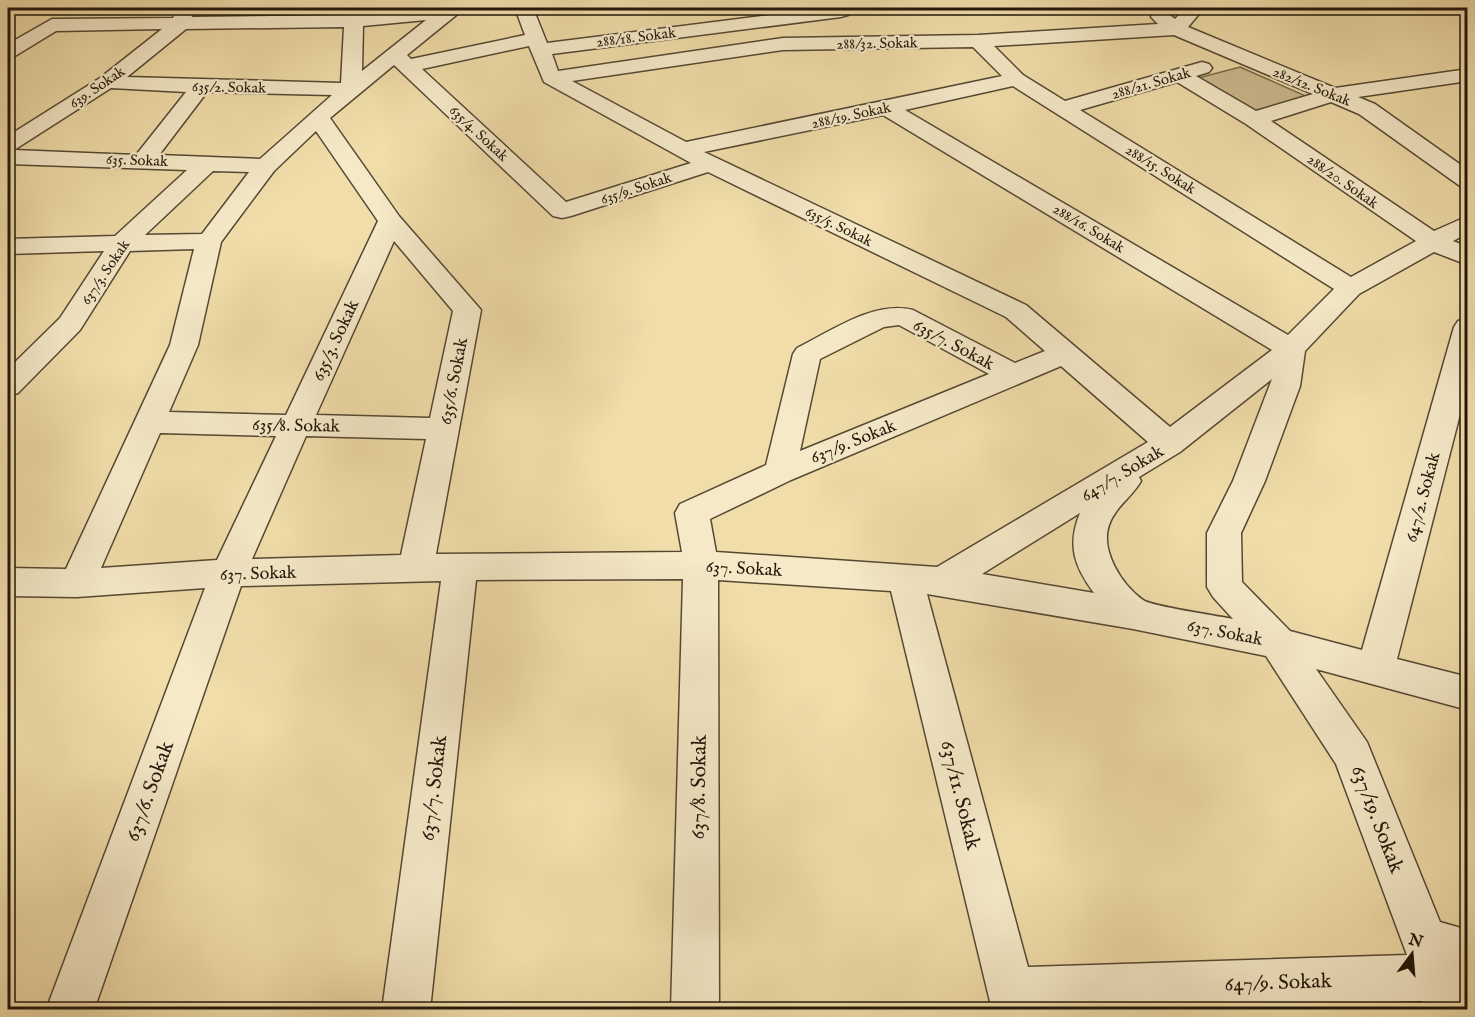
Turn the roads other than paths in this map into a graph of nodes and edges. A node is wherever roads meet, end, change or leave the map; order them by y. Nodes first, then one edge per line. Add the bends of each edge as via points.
1 (524, 8) edge
2 (1146, 8) edge
3 (1195, 8) edge
4 (839, 9) edge
5 (450, 10) edge
6 (355, 14) edge
7 (184, 15) edge
8 (50, 16) edge
9 (1176, 29) junction
10 (978, 41) junction
11 (872, 43) junction
12 (537, 44) junction
13 (8, 52) edge
14 (1240, 56) junction
15 (401, 60) junction
16 (1180, 75) junction
17 (1467, 75) edge
18 (551, 78) junction
19 (1016, 79) junction
20 (107, 82) junction
21 (201, 86) junction
22 (351, 89) junction
23 (1331, 94) junction
24 (886, 108) junction
25 (1063, 108) junction
26 (318, 117) junction
27 (1254, 119) junction
28 (8, 145) edge
29 (685, 149) junction
30 (8, 157) edge
31 (144, 160) junction
32 (208, 163) junction
33 (710, 164) junction
34 (266, 166) junction
35 (1467, 181) edge
36 (562, 211) joint
37 (390, 221) junction
38 (1467, 224) edge
39 (209, 241) junction
40 (1433, 242) junction
41 (121, 244) junction
42 (8, 246) edge
43 (1467, 257) edge
44 (1350, 288) junction
45 (1467, 327) edge
46 (1291, 349) junction
47 (1064, 354) junction
48 (1014, 375) junction
49 (8, 386) edge
50 (149, 422) junction
51 (296, 425) junction
52 (444, 429) junction
53 (1156, 452) junction
54 (780, 472) junction
55 (701, 565) junction
56 (460, 567) junction
57 (416, 568) junction
58 (228, 573) junction
59 (924, 580) junction
60 (77, 583) junction
61 (12, 590) edge
62 (1133, 614) junction
63 (1278, 643) junction
64 (1376, 668) junction
65 (1467, 694) edge
66 (1445, 970) edge
67 (1014, 1000) edge
68 (70, 1010) edge
69 (406, 1010) edge
70 (695, 1010) edge

1 - 12 street
2 - 9 street, 282/12. Sokak
3 - 9 street
4 - 11 street
4 - 12 street, 288/18. Sokak
5 - 6 street
5 - 15 street
6 - 7 street
6 - 22 street
7 - 8 street
7 - 20 street, 639. Sokak
8 - 13 street
9 - 10 street, 288/32. Sokak
9 - 14 street, 282/12. Sokak
10 - 11 street, 288/32. Sokak
10 - 19 street, 288/15. Sokak
11 - 18 street, 288/32. Sokak via 783,44
12 - 15 street
12 - 18 street
14 - 16 street, 288/21. Sokak
14 - 23 street, 282/12. Sokak
15 - 22 street
15 - 36 street, 635/4. Sokak
16 - 25 street, 288/21. Sokak
16 - 27 street, 288/20. Sokak
17 - 23 street
18 - 29 street, 635/5. Sokak
19 - 24 street, 288/19. Sokak
19 - 25 street, 288/15. Sokak
20 - 21 street, 635/2. Sokak
20 - 28 street, 639. Sokak
21 - 22 street, 635/2. Sokak
21 - 31 street
22 - 26 street
23 - 27 street
23 - 35 street, 282/12. Sokak via 1367,109
24 - 29 street, 288/19. Sokak
24 - 46 street, 288/16. Sokak
25 - 44 street, 288/15. Sokak
26 - 34 street
26 - 37 street
27 - 40 street, 288/20. Sokak
29 - 33 street, 635/5. Sokak
30 - 31 street, 635. Sokak
31 - 32 street, 635. Sokak
32 - 34 street, 635. Sokak
32 - 41 street, 637/3. Sokak
33 - 36 street, 635/9. Sokak
33 - 47 street, 635/5. Sokak via 1016,311
34 - 39 street
37 - 51 street, 635/3. Sokak
37 - 52 street, 635/6. Sokak via 467,310
38 - 40 street, 647/7. Sokak
39 - 41 street
39 - 50 street via 184,345
40 - 43 street, 288/20. Sokak
40 - 44 street, 647/7. Sokak
41 - 42 street
41 - 49 street, 637/3. Sokak via 70,324
44 - 46 street, 647/7. Sokak
45 - 64 street, 647/2. Sokak
46 - 53 street, 647/7. Sokak
46 - 63 street via 1286,386 1224,533 1226,587
47 - 48 street, 637/9. Sokak
47 - 53 street, 635/5. Sokak
48 - 54 street, 637/9. Sokak
48 - 54 street, 635/7. Sokak via 903,316 877,320 807,354
50 - 51 street, 635/8. Sokak
50 - 60 street
51 - 52 street, 635/8. Sokak
51 - 58 street, 635/3. Sokak
52 - 57 street, 635/6. Sokak
53 - 59 street, 647/7. Sokak
53 - 62 street via 1097,512 1088,544 1098,573
54 - 55 street, 637/9. Sokak via 692,513
55 - 56 street, 637. Sokak
55 - 59 street, 637. Sokak
55 - 70 street, 637/8. Sokak
56 - 57 street, 637. Sokak
56 - 69 street, 637/7. Sokak
57 - 58 street, 637. Sokak
58 - 60 street, 637. Sokak
58 - 68 street, 637/6. Sokak
59 - 62 street, 637. Sokak
59 - 67 street, 637/11. Sokak
60 - 61 street, 637. Sokak
62 - 63 street, 637. Sokak
63 - 64 street, 637. Sokak
63 - 66 street, 637/19. Sokak via 1353,755
64 - 65 street, 637. Sokak
66 - 67 street, 647/9. Sokak

